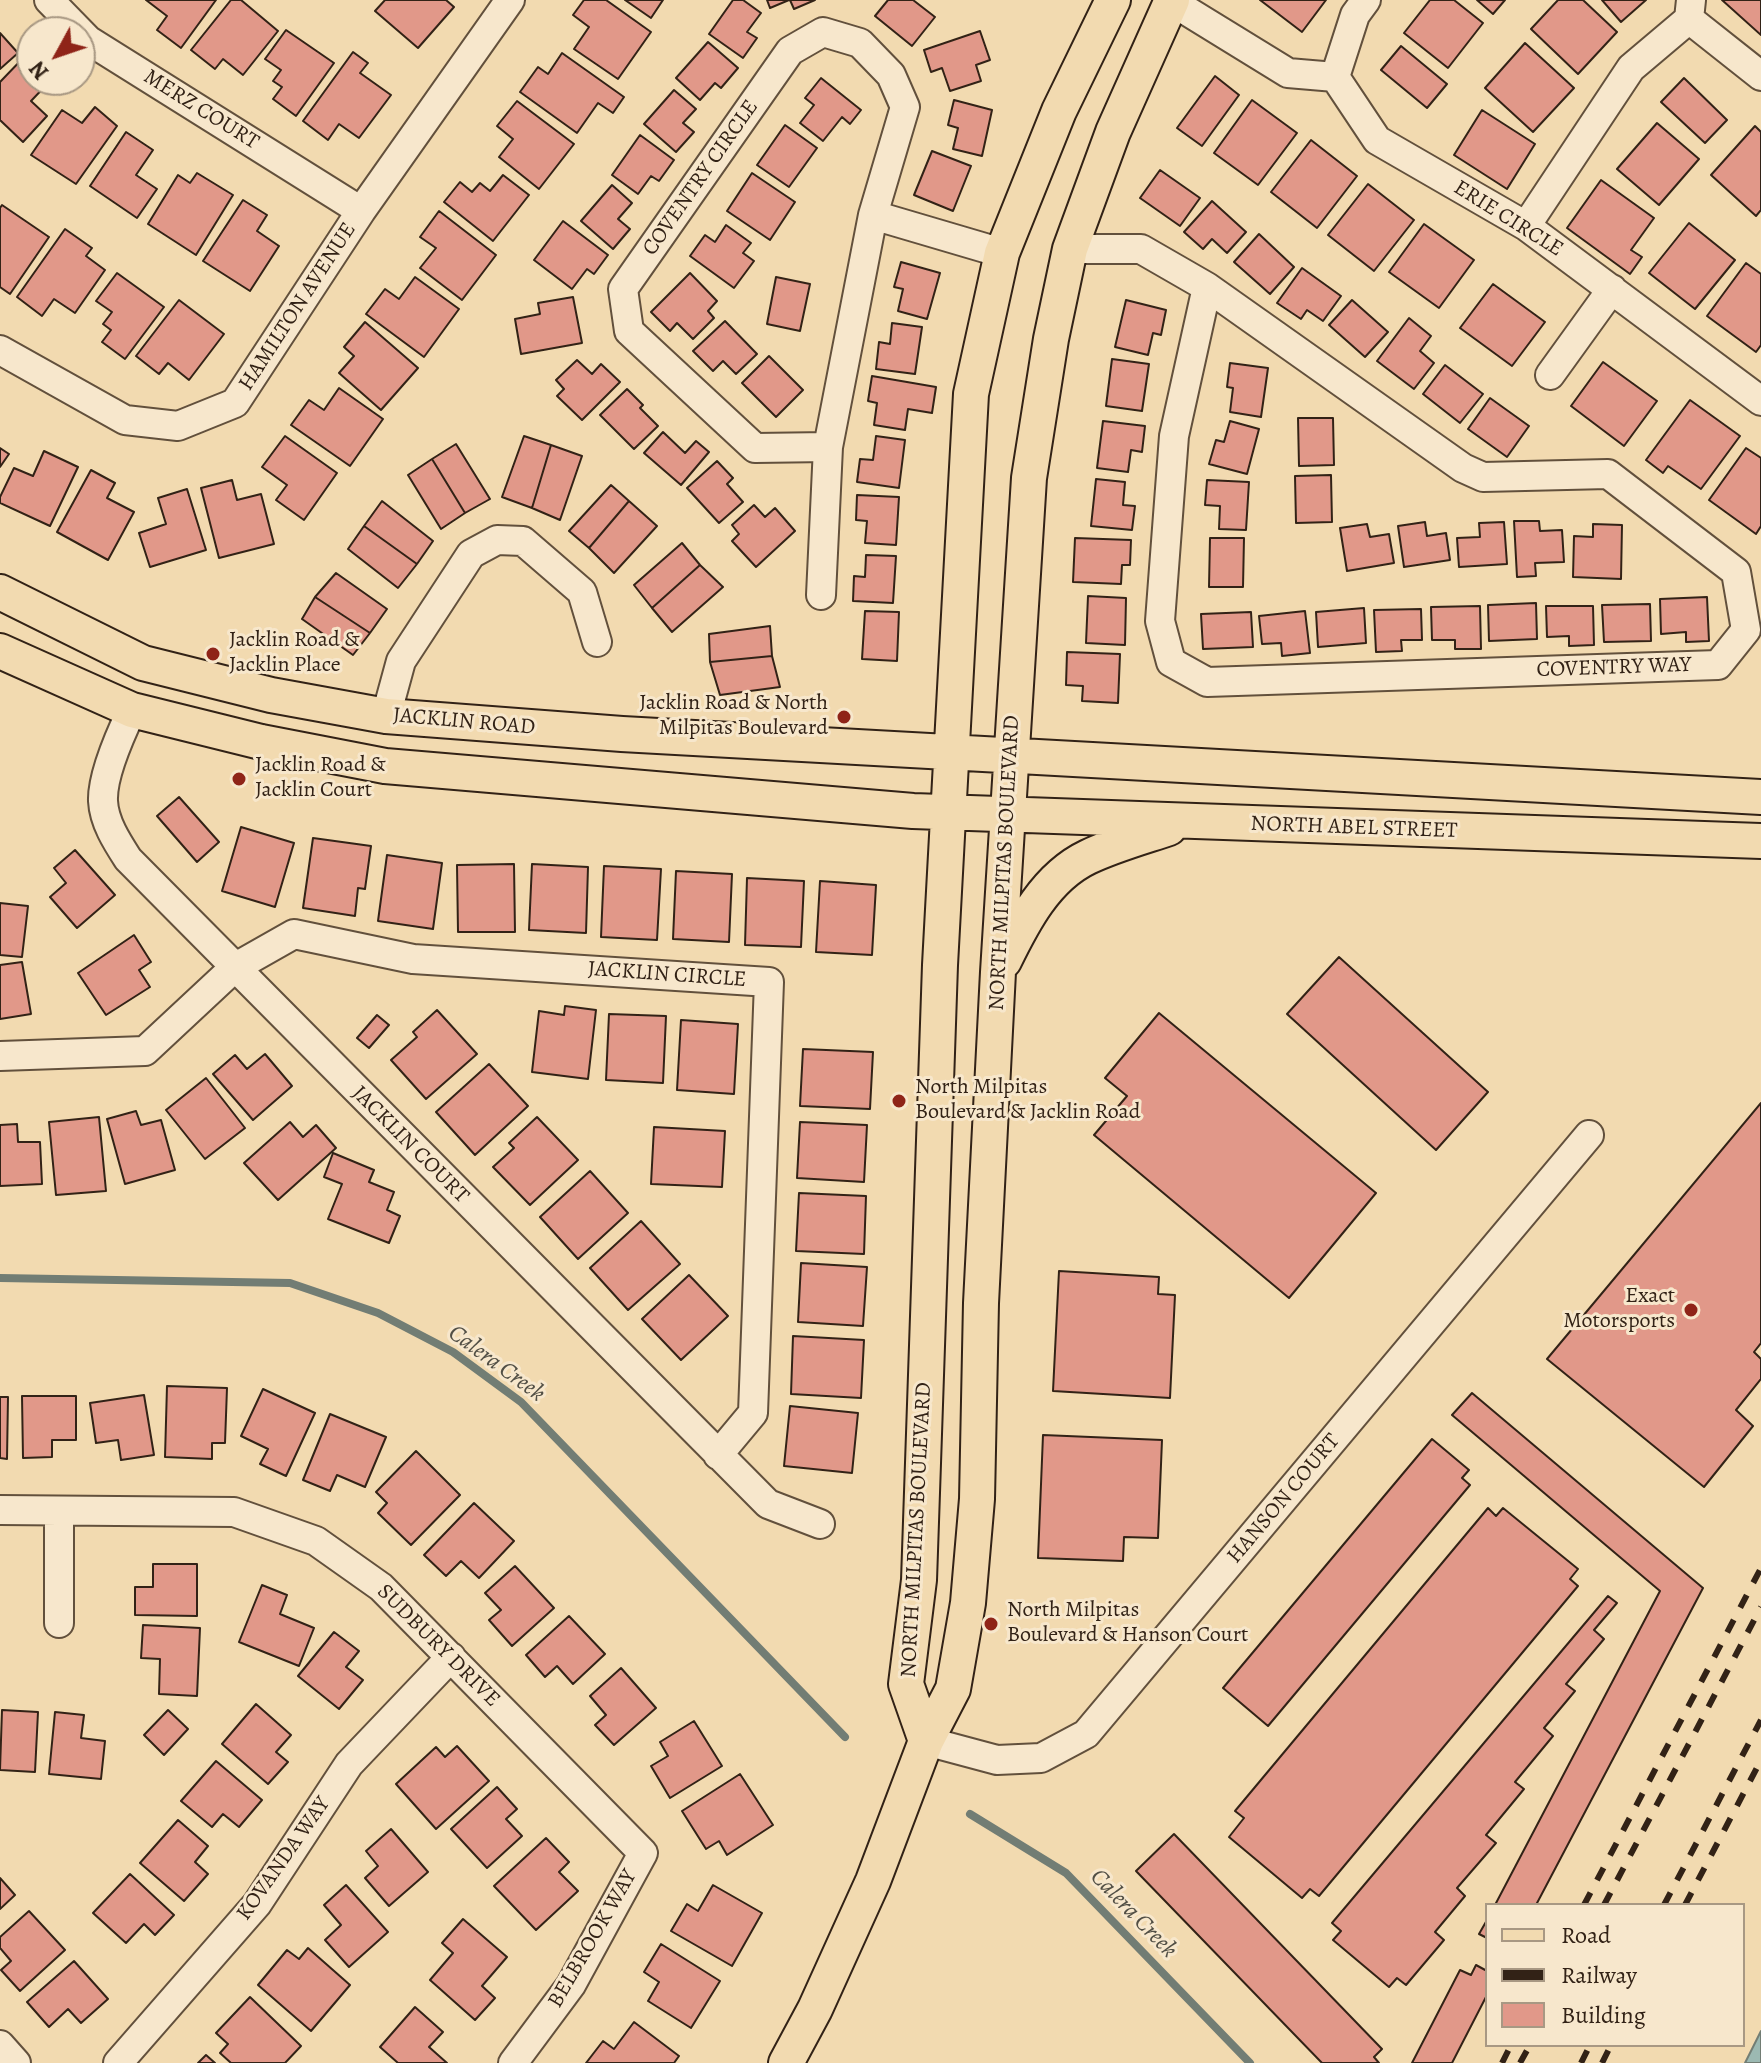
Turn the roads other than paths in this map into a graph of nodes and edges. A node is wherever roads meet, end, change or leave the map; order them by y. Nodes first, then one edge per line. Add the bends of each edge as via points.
1 (49, 0) edge
2 (510, 0) edge
3 (1113, 0) edge
4 (1172, 0) edge
5 (1366, 0) edge
6 (1690, 9) edge
7 (1761, 76) edge
8 (1335, 77) junction
9 (361, 211) junction
10 (873, 215) junction
11 (1526, 226) junction
12 (1070, 249) junction
13 (1002, 253) junction
14 (1207, 287) junction
15 (1612, 289) junction
16 (0, 350) edge
17 (1550, 375) dead end
18 (1761, 401) edge
19 (828, 447) junction
20 (0, 592) edge
21 (821, 595) dead end
22 (597, 642) dead end
23 (0, 651) edge
24 (132, 710) junction
25 (386, 716) junction
26 (950, 753) junction
27 (1011, 757) junction
28 (1761, 797) edge
29 (948, 813) junction
30 (1008, 815) junction
31 (1186, 822) junction
32 (1761, 841) edge
33 (234, 968) junction
34 (998, 972) junction
35 (0, 1056) edge
36 (1589, 1135) dead end
37 (718, 1455) junction
38 (0, 1510) edge
39 (59, 1511) junction
40 (820, 1524) dead end
41 (59, 1623) dead end
42 (451, 1657) junction
43 (926, 1741) junction
44 (643, 1853) joint
45 (0, 2045) edge
46 (16, 2063) edge
47 (118, 2063) edge
48 (513, 2063) edge
49 (786, 2063) edge

1 - 9 street, MERZ COURT via 88,40
2 - 9 street, HAMILTON AVENUE
3 - 13 main road, NORTH MILPITAS BOULEVARD via 1059,111
4 - 8 street via 1288,73
4 - 12 main road, NORTH MILPITAS BOULEVARD via 1113,132
5 - 8 street via 1355,15
6 - 7 street
6 - 11 street via 1631,68
8 - 11 street, ERIE CIRCLE via 1377,140
9 - 16 street, HAMILTON AVENUE via 235,403 178,426 125,420
10 - 13 street
10 - 19 street, COVENTRY CIRCLE
10 - 19 street, COVENTRY CIRCLE via 905,107 891,75 860,43 823,32 790,51 623,289 629,331 755,448
11 - 15 street, ERIE CIRCLE
12 - 14 street, COVENTRY WAY via 1141,249
12 - 27 main road, NORTH MILPITAS BOULEVARD via 1029,478
13 - 26 main road, NORTH MILPITAS BOULEVARD via 971,394
14 - 14 street, COVENTRY WAY via 1463,468 1483,477 1608,474 1736,572 1746,630 1718,665 1207,682 1171,662 1160,621 1174,436
15 - 17 street
15 - 18 street, ERIE CIRCLE
19 - 21 street, COVENTRY CIRCLE
20 - 25 main road, JACKLIN ROAD via 143,663
22 - 25 street via 582,592 523,541 497,540 471,554 401,661
23 - 24 main road
24 - 29 main road via 385,766
24 - 33 street, JACKLIN COURT via 113,752 103,801 111,833 128,859
25 - 26 main road, JACKLIN ROAD
26 - 27 main road
26 - 29 main road, NORTH MILPITAS BOULEVARD
27 - 28 main road
27 - 30 main road, NORTH MILPITAS BOULEVARD
29 - 30 main road, NORTH ABEL STREET
29 - 43 main road, NORTH MILPITAS BOULEVARD via 919,1580 906,1684
30 - 31 main road, NORTH ABEL STREET
30 - 34 main road, NORTH MILPITAS BOULEVARD
31 - 32 main road, NORTH ABEL STREET
31 - 34 main road via 1086,857 1063,873 1019,930
33 - 35 street via 145,1051
33 - 37 street, JACKLIN COURT
33 - 37 street, JACKLIN CIRCLE via 294,934 413,959 769,982 753,1413
34 - 43 main road, NORTH MILPITAS BOULEVARD via 977,1499 968,1603 953,1689
36 - 43 street, HANSON COURT via 1086,1734 1041,1758 997,1760
37 - 40 street, JACKLIN COURT via 768,1504
38 - 39 street, SUDBURY DRIVE
39 - 41 street
39 - 42 street, SUDBURY DRIVE via 234,1512 316,1541 381,1587
42 - 44 street, SUDBURY DRIVE
42 - 47 street, KOVANDA WAY via 349,1764 257,1904
43 - 49 main road, NORTH MILPITAS BOULEVARD via 873,1881
44 - 48 street, BELBROOK WAY via 571,1985
45 - 46 street

